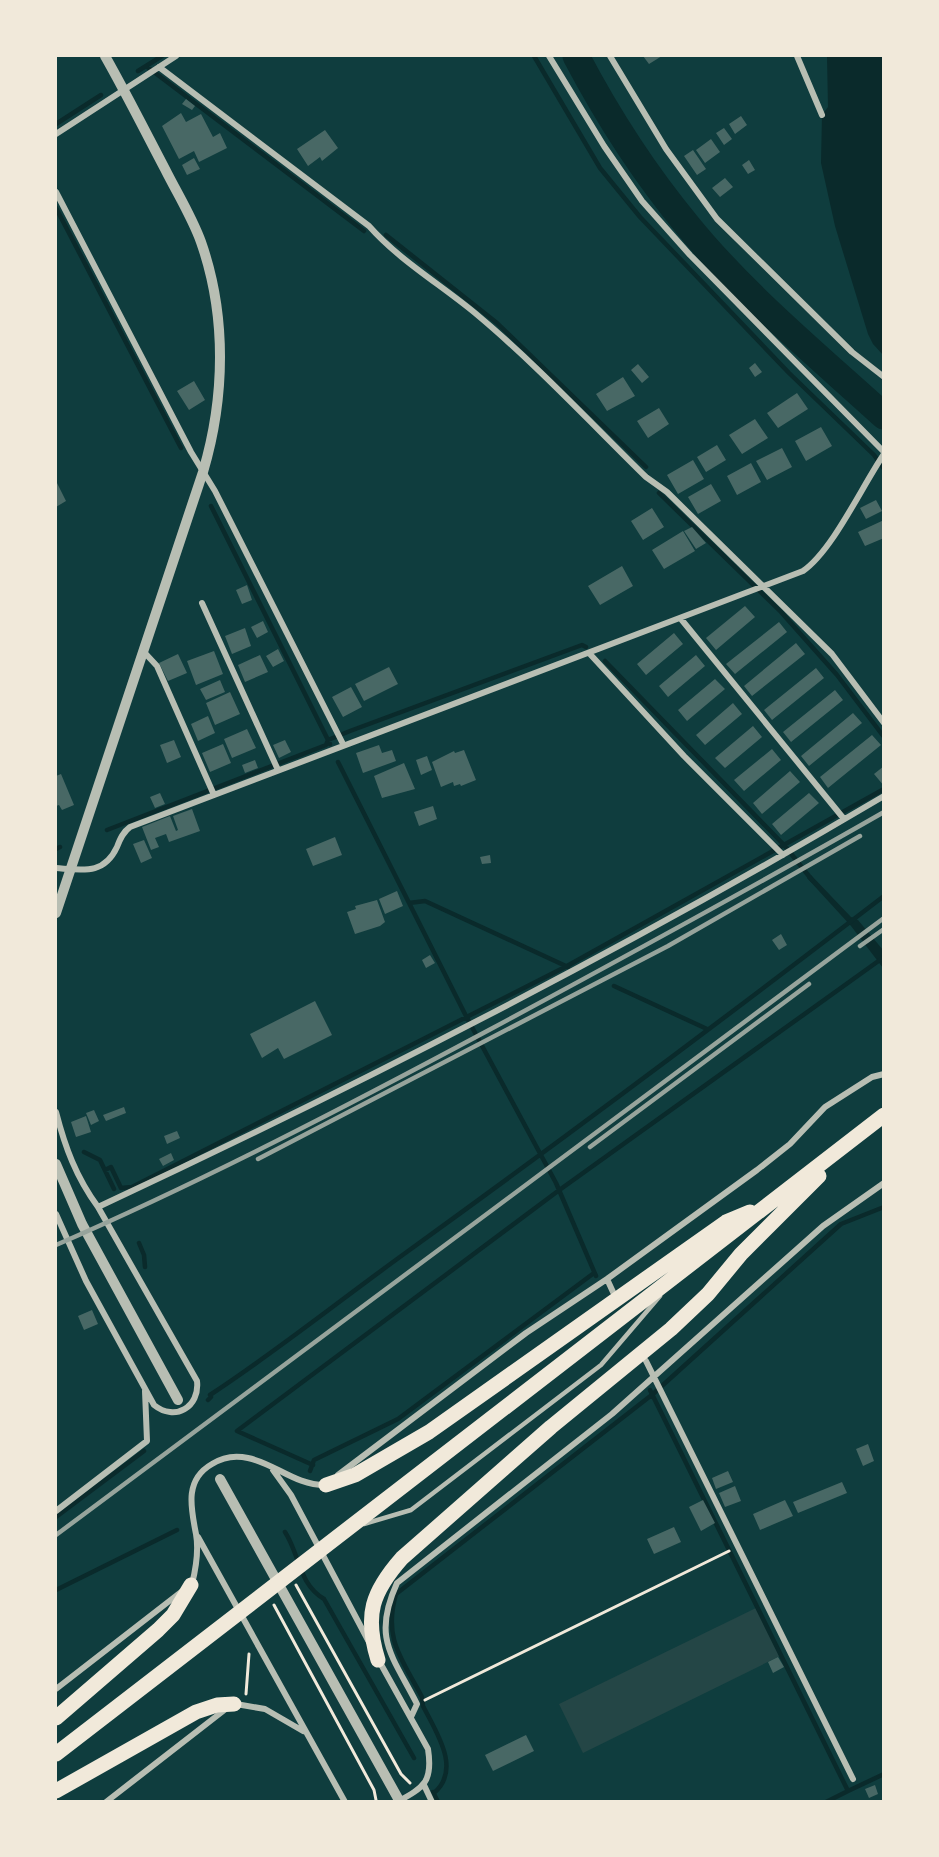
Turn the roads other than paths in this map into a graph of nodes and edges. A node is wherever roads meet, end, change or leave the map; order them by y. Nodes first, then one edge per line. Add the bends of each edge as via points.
1 (105, 56) edge
2 (177, 56) edge
3 (549, 56) edge
4 (610, 56) edge
5 (797, 56) edge
6 (155, 69) junction
7 (124, 90) junction
8 (822, 115) dead end
9 (56, 134) edge
10 (56, 192) edge
11 (884, 377) edge
12 (881, 457) edge
13 (203, 472) junction
14 (761, 589) junction
15 (202, 603) dead end
16 (681, 619) junction
17 (144, 652) junction
18 (589, 653) junction
19 (884, 723) edge
20 (340, 738) junction
21 (276, 766) junction
22 (212, 790) junction
23 (884, 796) edge
24 (842, 816) junction
25 (781, 852) junction
26 (56, 868) edge
27 (70, 869) junction
28 (56, 913) edge
29 (884, 1074) edge
30 (56, 1112) edge
31 (884, 1115) edge
32 (861, 1134) junction
33 (56, 1164) edge
34 (884, 1183) edge
35 (770, 1204) junction
36 (98, 1207) junction
37 (56, 1215) edge
38 (58, 1228) edge
39 (676, 1275) junction
40 (607, 1279) junction
41 (613, 1292) dead end
42 (646, 1361) dead end
43 (655, 1381) junction
44 (144, 1390) junction
45 (178, 1400) dead end
46 (273, 1470) junction
47 (220, 1479) dead end
48 (326, 1485) junction
49 (56, 1511) edge
50 (352, 1527) junction
51 (196, 1534) junction
52 (191, 1585) junction
53 (378, 1660) junction
54 (56, 1689) edge
55 (234, 1704) junction
56 (411, 1717) junction
57 (56, 1718) edge
58 (306, 1733) junction
59 (56, 1754) edge
60 (853, 1779) dead end
61 (424, 1785) junction
62 (56, 1791) edge
63 (399, 1801) edge
64 (106, 1802) edge
65 (345, 1802) edge
66 (432, 1802) edge

1 - 7 street
2 - 6 street
3 - 12 street via 642,201
4 - 11 street via 666,148 717,219 852,352
5 - 8 street
6 - 7 street
6 - 14 street via 369,226 384,243 475,313 646,477 667,492
7 - 9 street
7 - 13 street via 192,221 202,244 214,296 219,390 212,442
10 - 13 street
12 - 14 street via 814,563
13 - 17 street
13 - 20 street
14 - 16 street
14 - 19 street via 832,654
15 - 21 street
16 - 18 street
16 - 24 street
17 - 22 street via 157,666
17 - 27 street
18 - 20 street
18 - 25 street
20 - 21 street
21 - 22 street
22 - 27 street via 127,829 112,856 100,868
23 - 24 street
24 - 25 street via 793,849
25 - 36 street via 485,1019 287,1119
26 - 27 street
27 - 28 street
29 - 40 street via 872,1077 825,1107 790,1144
30 - 36 street via 71,1163
31 - 32 highway
32 - 35 highway
32 - 53 highway via 679,1322 551,1427 402,1558 388,1574 373,1604 371,1631
33 - 45 street via 82,1224
34 - 43 street via 823,1226
35 - 39 highway
35 - 48 highway via 726,1222 429,1432 355,1475
36 - 44 street via 193,1373 198,1389 192,1405 174,1413 159,1409
37 - 38 street
38 - 44 street
39 - 50 highway
39 - 50 lane via 610,1357 592,1372 411,1510
40 - 41 street
40 - 48 street via 526,1333
42 - 43 street
43 - 56 street via 397,1583 384,1624 387,1644 417,1704
43 - 60 street
44 - 49 street via 147,1441
46 - 48 street via 300,1482
46 - 51 street via 239,1457 220,1459 207,1467 192,1489 191,1517
46 - 53 street via 291,1495
47 - 63 street
50 - 59 highway
51 - 52 street via 197,1557
51 - 58 street
52 - 54 street
52 - 57 highway via 173,1615 158,1630
53 - 56 street
55 - 58 street via 265,1709
55 - 62 highway via 196,1712
55 - 64 street
56 - 61 street via 428,1749 429,1774
58 - 65 street
61 - 63 street
61 - 66 street

